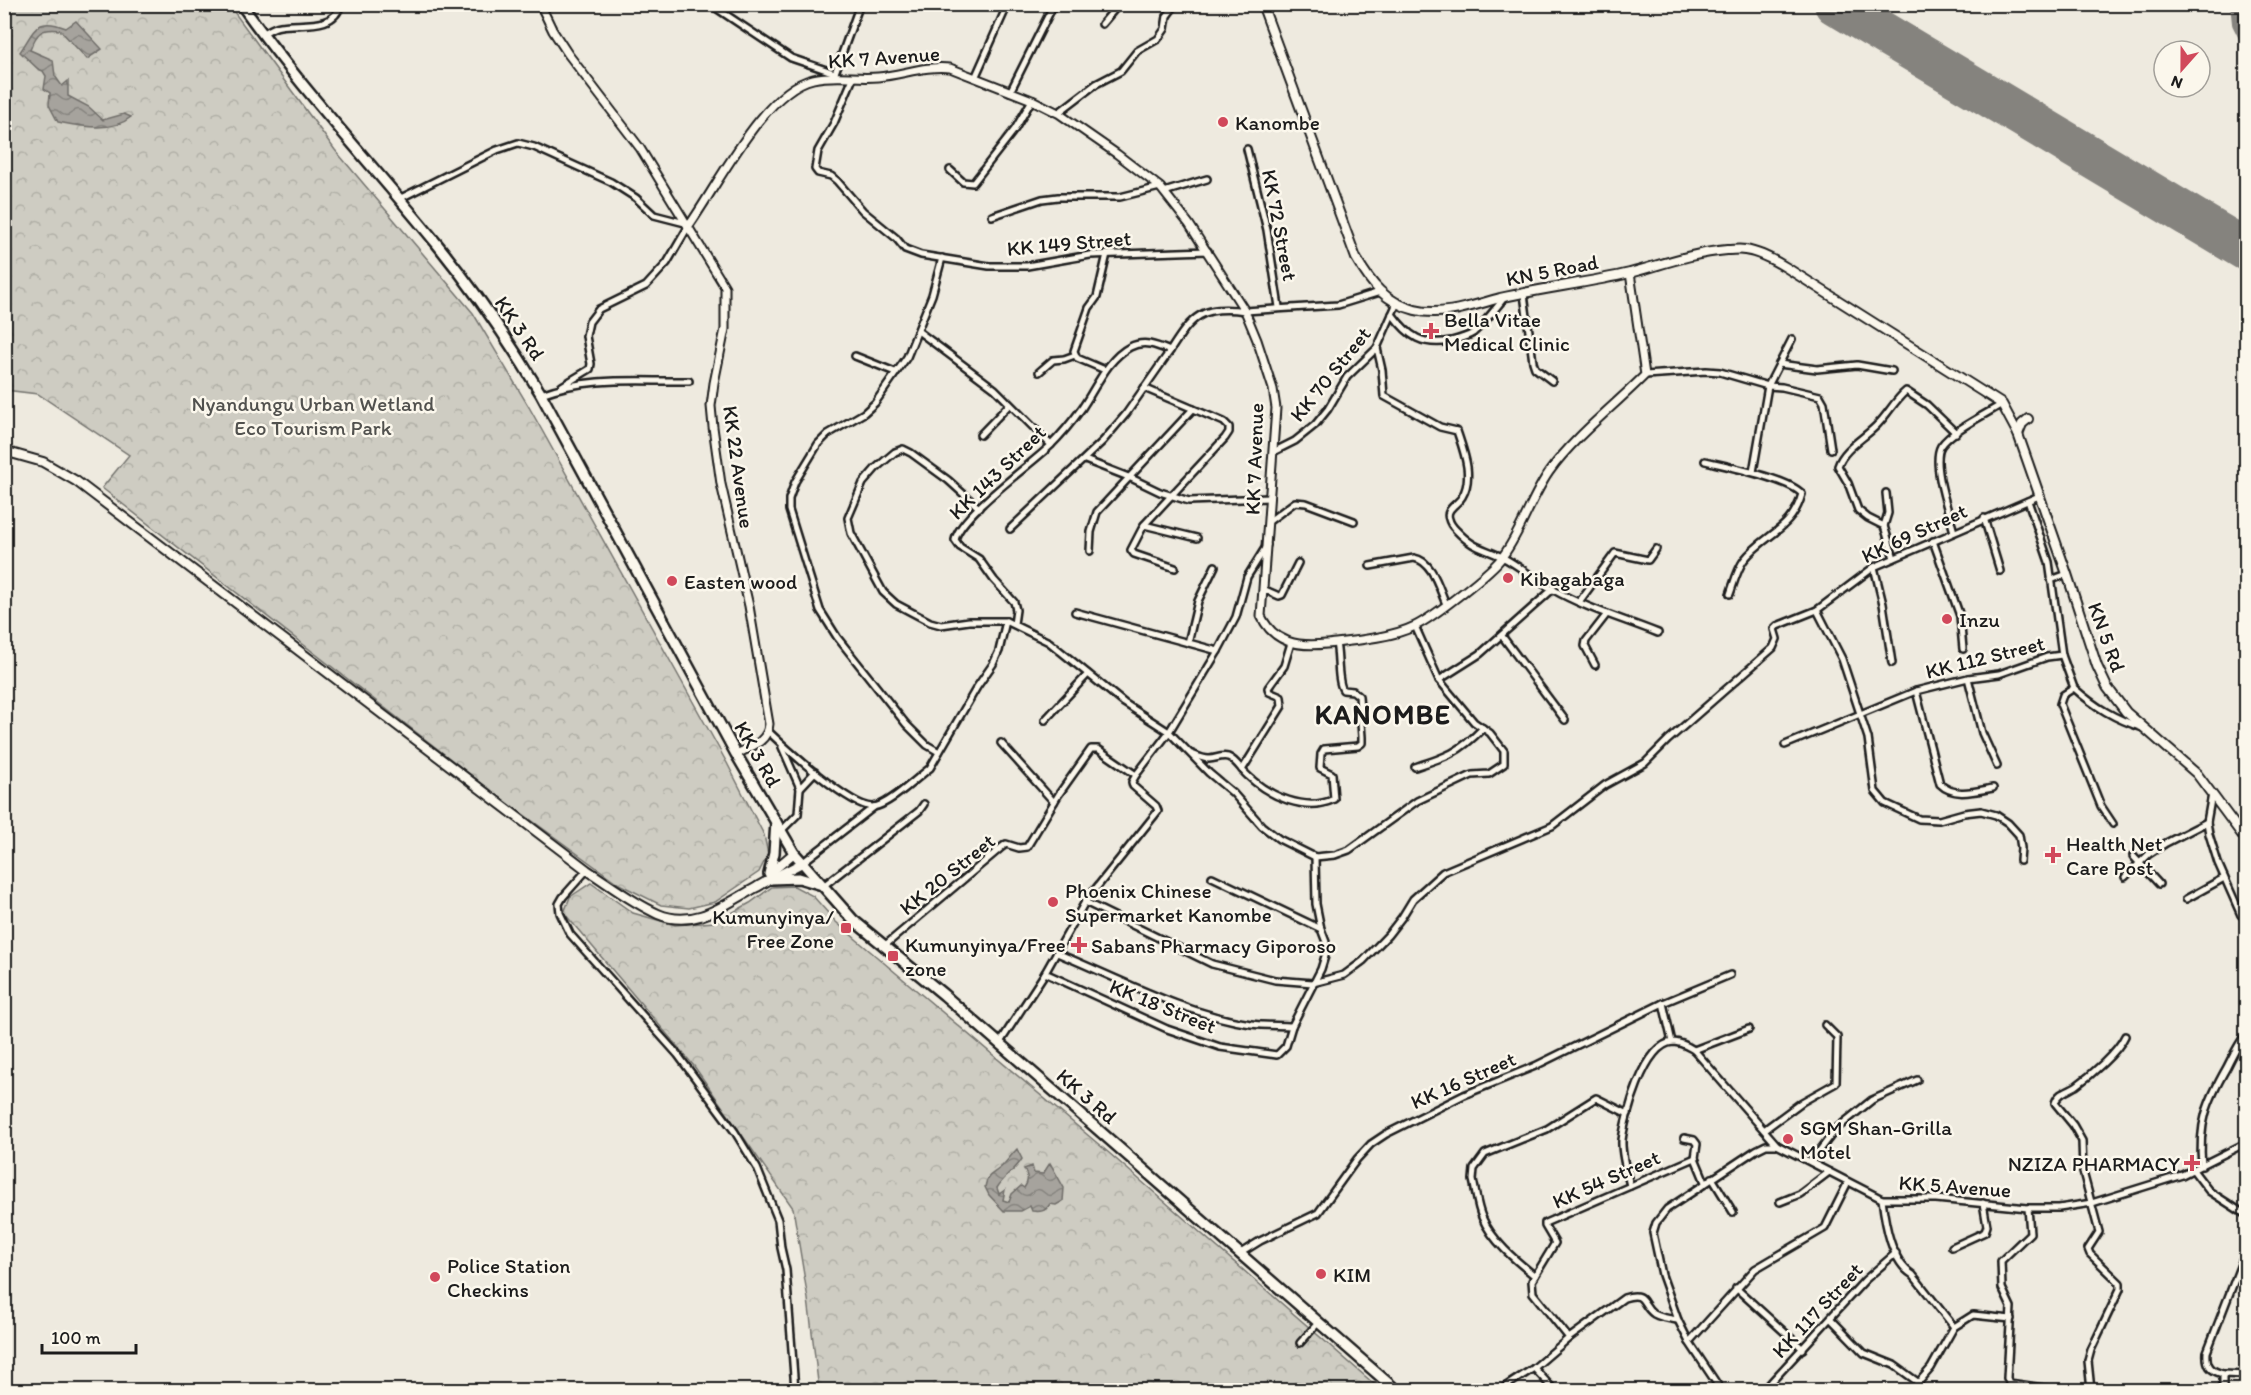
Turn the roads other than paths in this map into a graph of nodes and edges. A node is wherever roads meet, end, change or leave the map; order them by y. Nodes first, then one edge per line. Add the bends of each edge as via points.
1 (241, 4) edge
2 (341, 4) edge
3 (540, 4) edge
4 (710, 4) edge
5 (860, 4) edge
6 (1119, 4) edge
7 (1176, 4) edge
8 (1262, 4) edge
9 (1006, 5) edge
10 (1053, 6) dead end
11 (1102, 24) dead end
12 (262, 34) junction
13 (835, 75) junction
14 (853, 78) junction
15 (975, 78) junction
16 (1010, 92) junction
17 (1032, 100) junction
18 (1058, 113) junction
19 (1247, 149) dead end
20 (950, 170) dead end
21 (1207, 179) dead end
22 (1162, 189) junction
23 (399, 199) junction
24 (992, 216) dead end
25 (687, 225) junction
26 (1208, 251) junction
27 (1107, 254) junction
28 (942, 258) junction
29 (1630, 273) junction
30 (1380, 292) junction
31 (1524, 294) junction
32 (1505, 297) junction
33 (1397, 303) junction
34 (1280, 307) junction
35 (1245, 311) junction
36 (1392, 314) junction
37 (918, 331) junction
38 (1792, 339) dead end
39 (1377, 348) junction
40 (1170, 351) junction
41 (1075, 355) junction
42 (855, 356) dead end
43 (1779, 364) junction
44 (1104, 370) junction
45 (1892, 371) dead end
46 (895, 372) junction
47 (1039, 372) dead end
48 (1645, 375) junction
49 (689, 381) dead end
50 (1552, 381) dead end
51 (562, 386) junction
52 (1768, 386) junction
53 (1144, 388) junction
54 (541, 394) junction
55 (2002, 404) junction
56 (1010, 405) junction
57 (1193, 409) junction
58 (2028, 419) dead end
59 (1956, 433) junction
60 (2018, 434) junction
61 (980, 435) dead end
62 (1050, 445) junction
63 (1831, 449) dead end
64 (4, 451) edge
65 (1273, 452) junction
66 (1085, 460) junction
67 (1704, 460) dead end
68 (1753, 472) junction
69 (1131, 478) junction
70 (1886, 494) dead end
71 (2039, 496) junction
72 (1172, 497) junction
73 (1269, 498) junction
74 (2028, 501) junction
75 (979, 508) junction
76 (1984, 518) junction
77 (1354, 521) dead end
78 (1268, 522) junction
79 (1144, 525) junction
80 (1884, 526) junction
81 (1010, 529) dead end
82 (1954, 532) junction
83 (1197, 538) dead end
84 (1933, 541) junction
85 (1268, 544) junction
86 (1656, 549) dead end
87 (1090, 552) dead end
88 (1502, 557) junction
89 (1894, 558) junction
90 (1298, 563) dead end
91 (1215, 566) dead end
92 (1370, 566) dead end
93 (1874, 567) junction
94 (1175, 568) dead end
95 (2000, 571) dead end
96 (2067, 574) junction
97 (2051, 580) junction
98 (1263, 589) junction
99 (1553, 590) junction
100 (1730, 594) dead end
101 (1579, 602) junction
102 (1446, 604) junction
103 (1817, 610) junction
104 (1075, 612) dead end
105 (1607, 614) junction
106 (1006, 621) junction
107 (1014, 624) junction
108 (1415, 626) junction
109 (1658, 633) dead end
110 (1502, 636) junction
111 (1188, 643) junction
112 (1336, 643) junction
113 (1291, 644) junction
114 (1963, 649) dead end
115 (1218, 651) junction
116 (2062, 654) junction
117 (1892, 663) dead end
118 (1595, 665) dead end
119 (1088, 674) junction
120 (1968, 678) junction
121 (1439, 680) junction
122 (2074, 688) junction
123 (1916, 692) junction
124 (1860, 714) junction
125 (1045, 720) dead end
126 (1565, 720) dead end
127 (1483, 728) junction
128 (2144, 729) junction
129 (769, 732) junction
130 (1169, 732) junction
131 (780, 743) junction
132 (1001, 743) dead end
133 (1785, 745) dead end
134 (939, 752) junction
135 (1187, 752) junction
136 (736, 754) junction
137 (1997, 766) dead end
138 (1415, 767) dead end
139 (1242, 770) junction
140 (815, 772) junction
141 (1136, 775) junction
142 (800, 788) junction
143 (1993, 788) dead end
144 (2212, 794) junction
145 (1054, 802) junction
146 (924, 804) dead end
147 (874, 807) junction
148 (2207, 822) junction
149 (2113, 824) dead end
150 (779, 827) junction
151 (2247, 840) edge
152 (794, 853) junction
153 (2133, 856) dead end
154 (1315, 857) junction
155 (2020, 861) dead end
156 (802, 863) junction
157 (2140, 864) junction
158 (587, 870) junction
159 (770, 877) junction
160 (1212, 877) dead end
161 (2125, 877) dead end
162 (2224, 878) junction
163 (821, 885) junction
164 (2159, 885) dead end
165 (2186, 899) dead end
166 (1085, 902) junction
167 (2247, 910) edge
168 (1321, 928) junction
169 (883, 947) junction
170 (1058, 953) junction
171 (1046, 973) junction
172 (1730, 975) dead end
173 (1313, 983) junction
174 (1663, 1003) junction
175 (1824, 1025) dead end
176 (1292, 1026) junction
177 (1749, 1029) dead end
178 (2247, 1034) edge
179 (2125, 1036) dead end
180 (1672, 1042) junction
181 (999, 1044) junction
182 (1694, 1050) junction
183 (1917, 1080) dead end
184 (1628, 1114) junction
185 (1764, 1130) junction
186 (1684, 1138) dead end
187 (2247, 1143) edge
188 (1777, 1145) junction
189 (1695, 1158) junction
190 (1811, 1162) junction
191 (2202, 1166) junction
192 (2193, 1170) junction
193 (1828, 1172) junction
194 (1712, 1178) junction
195 (1705, 1182) junction
196 (1848, 1182) junction
197 (1630, 1186) junction
198 (1882, 1199) junction
199 (1780, 1202) dead end
200 (1983, 1203) junction
201 (2092, 1203) junction
202 (2028, 1208) junction
203 (1733, 1212) dead end
204 (2247, 1215) edge
205 (1952, 1247) dead end
206 (2247, 1251) edge
207 (1896, 1253) junction
208 (1239, 1254) junction
209 (1535, 1276) junction
210 (1736, 1288) junction
211 (1831, 1319) junction
212 (2011, 1319) junction
213 (1678, 1320) junction
214 (1318, 1323) junction
215 (1954, 1327) junction
216 (1569, 1338) junction
217 (1689, 1342) junction
218 (1300, 1343) dead end
219 (1803, 1349) junction
220 (1534, 1368) junction
221 (2223, 1374) junction
222 (2247, 1375) edge
223 (1919, 1383) junction
224 (2009, 1383) junction
225 (795, 1390) edge
226 (1396, 1390) edge
227 (1500, 1390) edge
228 (1554, 1390) edge
229 (1721, 1390) edge
230 (1764, 1390) edge
231 (1911, 1390) edge
232 (2003, 1390) edge
233 (2057, 1390) edge
234 (2091, 1390) edge
235 (2223, 1390) edge

1 - 12 highway, KK 3 Rd
2 - 12 street via 326,21 279,26
3 - 25 street, KK 22 Avenue via 553,32 640,148
4 - 13 street via 778,51
5 - 13 street
6 - 11 street
7 - 18 street via 1158,39 1137,51 1121,71 1096,84
8 - 30 main road, KN 5 Road via 1356,258
9 - 15 street
10 - 16 street
12 - 23 highway, KK 3 Rd
13 - 14 street, KK 7 Avenue
13 - 25 street, KK 7 Avenue via 813,79 781,96
14 - 15 street, KK 7 Avenue via 939,67
14 - 28 street, KK 149 Street via 818,151 816,171 837,181 905,249
15 - 16 street, KK 7 Avenue
16 - 17 street, KK 7 Avenue
17 - 18 street, KK 7 Avenue
17 - 20 street via 973,183 963,182
18 - 22 street, KK 7 Avenue
19 - 34 street, KK 72 Street via 1267,230
21 - 22 street
22 - 24 street via 1120,198 1042,199
22 - 26 street, KK 7 Avenue
23 - 25 street via 518,143 617,185 654,215
23 - 54 highway, KK 3 Rd via 473,291
25 - 51 street via 667,262 646,286 594,315 586,329 590,369
25 - 129 street, KK 22 Avenue via 725,287 725,329 711,406 713,427 721,484 759,658
26 - 27 street, KK 149 Street
26 - 35 street, KK 7 Avenue
27 - 28 street, KK 149 Street via 1027,266 989,266
27 - 41 street via 1097,297 1089,308
28 - 37 street
29 - 31 main road, KN 5 Road
29 - 48 street
29 - 55 main road, KN 5 Road via 1715,251 1743,249 1765,256
30 - 33 main road, KN 5 Road
30 - 34 street via 1338,305
31 - 32 main road, KN 5 Road
31 - 50 street via 1533,362
32 - 33 main road, KN 5 Road via 1448,311 1415,310
32 - 36 street via 1472,334 1446,342 1421,340 1408,333
33 - 36 street, KK 70 Street
34 - 35 street
35 - 40 street via 1206,311 1190,322
35 - 65 street, KK 7 Avenue via 1273,389
36 - 39 street, KK 70 Street
37 - 46 street via 907,357
37 - 56 street via 995,389
38 - 43 street
39 - 65 street, KK 70 Street via 1347,377 1315,425
39 - 88 street via 1387,399 1440,427 1457,431 1468,477 1462,498 1447,516 1451,524 1468,543
40 - 44 street, KK 143 Street via 1142,343 1129,348
40 - 53 street
41 - 44 street
41 - 47 street via 1053,360
42 - 46 street
43 - 45 street via 1817,369 1857,365
43 - 52 street
44 - 62 street, KK 143 Street via 1082,407
46 - 134 street via 876,403 818,444 795,482 789,510 820,610 906,724
48 - 52 street via 1720,372
48 - 88 street via 1550,470
49 - 51 street via 586,382
51 - 54 street
52 - 63 street via 1823,398
52 - 68 street
53 - 57 street
53 - 66 street
54 - 136 highway, KK 3 Rd
55 - 59 street
55 - 60 main road, KN 5 Rd
56 - 61 street
56 - 62 street
57 - 69 street
57 - 72 street via 1224,422 1230,432
58 - 60 main road
59 - 80 street via 1906,391 1840,460 1838,466 1858,510
59 - 82 street via 1940,449 1938,466
60 - 71 main road, KN 5 Rd
62 - 75 street, KK 143 Street
64 - 158 main road via 43,462 76,480
65 - 73 street, KK 7 Avenue
66 - 69 street
66 - 81 street
67 - 68 street
68 - 100 street via 1795,488 1802,496 1780,530 1743,562
69 - 72 street
69 - 87 street via 1097,512
70 - 80 street via 1888,513
71 - 74 street, KK 69 Street
71 - 96 main road, KN 5 Rd
72 - 73 street via 1189,501
72 - 79 street
73 - 78 street, KK 7 Avenue
74 - 76 street, KK 69 Street
74 - 97 street via 2049,562
75 - 106 street via 948,480 903,449 862,483 848,518 851,533 882,592 896,604 941,625
75 - 107 street, KK 143 Street via 957,532 955,540 979,559 1014,602
76 - 82 street, KK 69 Street
76 - 95 street
77 - 78 street via 1295,502
78 - 85 street, KK 7 Avenue
79 - 83 street
79 - 94 street via 1131,550
80 - 89 street
82 - 84 street, KK 69 Street
84 - 89 street, KK 69 Street
84 - 114 street via 1960,616
85 - 98 street, KK 7 Avenue
85 - 115 street via 1247,577 1236,617
86 - 101 street via 1648,560 1615,553
88 - 99 street
88 - 102 street
89 - 93 street, KK 69 Street
90 - 98 street via 1282,595
91 - 111 street via 1198,601
92 - 102 street via 1420,559 1432,572
93 - 103 street, KK 69 Street
93 - 117 street
96 - 97 street
96 - 128 main road, KN 5 Rd via 2102,677 2117,702
97 - 116 street
98 - 113 street, KK 7 Avenue via 1260,608 1266,627
99 - 101 street
99 - 110 street
101 - 105 street
102 - 108 street
103 - 124 street via 1842,659
103 - 173 street, KK 69 Street via 1774,629 1777,639 1773,648 1645,763 1605,785 1552,826 1443,872 1413,899 1395,927 1363,961 1344,975
104 - 111 street
105 - 109 street
105 - 118 street via 1586,641
106 - 107 street
106 - 134 street via 993,664
107 - 119 street via 1055,646
108 - 112 street
108 - 121 street
110 - 121 street
110 - 126 street
111 - 115 street
112 - 113 street
112 - 139 street via 1339,682 1343,690 1359,696 1362,743 1324,749 1321,754 1320,768 1332,774 1334,799 1296,803 1269,792
113 - 139 street via 1284,666 1268,688 1281,698 1282,706
115 - 130 street
116 - 120 street, KK 112 Street via 2000,674
116 - 122 street
119 - 125 street
119 - 130 street
120 - 123 street, KK 112 Street
120 - 137 street via 1982,733
121 - 127 street
122 - 128 street via 2104,712
122 - 149 street via 2062,695 2060,704 2101,806
123 - 124 street, KK 112 Street
123 - 143 street, KK 112 Street via 1943,788 1956,792
124 - 133 street, KK 112 Street
124 - 155 street via 1868,738 1875,791 1885,804 1919,819 1939,820 1981,811 1996,815 2019,835
127 - 138 street via 1451,755
127 - 154 street via 1504,751 1502,767 1489,774 1472,775 1417,801 1349,850
128 - 144 main road, KN 5 Rd via 2184,761
129 - 131 street
129 - 136 street via 758,743
130 - 135 street
130 - 141 street
131 - 140 street
131 - 142 street
132 - 145 street
134 - 147 street via 930,768
135 - 139 street via 1210,759 1226,756
135 - 154 street via 1233,793 1262,826
136 - 150 highway, KK 3 Rd
140 - 142 street
140 - 147 street via 842,792
141 - 145 street, KK 20 Street via 1094,748
141 - 166 street via 1133,786 1158,811
142 - 150 street via 798,814
144 - 148 street
144 - 151 main road, KN 5 Rd
145 - 169 street, KK 20 Street via 1027,847 1006,844
146 - 163 street
147 - 156 street
148 - 157 street via 2166,843
148 - 162 street
150 - 152 highway, KK 3 Rd
150 - 159 highway
152 - 156 highway, KK 3 Rd
152 - 159 main road
153 - 157 street
154 - 168 street, KK 18 Street
156 - 159 main road
156 - 163 highway, KK 3 Rd
157 - 161 street
157 - 164 street
158 - 159 main road via 660,915 681,919 726,907
158 - 225 street via 559,904 564,923 585,953 678,1055 735,1132 774,1206 786,1270
159 - 163 highway via 799,878
160 - 168 street
162 - 165 street
162 - 167 street via 2241,915
163 - 169 highway, KK 3 Rd
166 - 170 street
166 - 173 street via 1212,964 1275,980
168 - 173 street, KK 18 Street via 1326,953
169 - 181 highway, KK 3 Rd
170 - 171 street
170 - 176 street via 1178,1004 1253,1024
171 - 176 street, KK 18 Street via 1167,1029 1220,1047 1277,1055 1286,1046
171 - 181 street
172 - 174 street, KK 16 Street
173 - 176 street, KK 18 Street
174 - 180 street
174 - 208 street, KK 16 Street via 1386,1134 1358,1159 1318,1213
175 - 185 street via 1837,1037 1836,1083
177 - 182 street
178 - 191 street via 2211,1094 2204,1116
179 - 201 street via 2115,1052 2063,1092 2055,1103 2082,1142 2083,1172
180 - 182 street
180 - 184 street via 1659,1049 1646,1065
181 - 208 highway, KK 3 Rd
182 - 185 street
183 - 190 street via 1864,1106 1836,1129
184 - 197 street via 1622,1147
184 - 209 street via 1596,1098 1547,1129 1491,1150 1478,1162 1473,1180 1480,1214 1502,1247
185 - 188 street
186 - 189 street via 1696,1142
187 - 191 street, KK 5 Avenue
188 - 190 street, KK 5 Avenue
188 - 194 street via 1756,1149
189 - 195 street
189 - 197 street, KK 54 Street
190 - 193 street, KK 5 Avenue
191 - 192 street, KK 5 Avenue
192 - 201 street, KK 5 Avenue
192 - 204 street via 2209,1191
193 - 196 street, KK 5 Avenue
193 - 199 street via 1800,1194
194 - 195 street
194 - 203 street
195 - 213 street via 1667,1209 1653,1233
196 - 198 street, KK 5 Avenue
196 - 210 street via 1825,1228 1755,1269
197 - 209 street, KK 54 Street via 1545,1223 1555,1243
198 - 200 street, KK 5 Avenue
198 - 207 street
200 - 202 street, KK 5 Avenue
200 - 205 street via 1985,1232
201 - 202 street, KK 5 Avenue
201 - 234 street via 2099,1232 2088,1249 2116,1277 2120,1289 2091,1350
202 - 212 street via 2030,1233 2001,1261 2002,1288 2011,1307
206 - 221 street via 2207,1352 2209,1367
207 - 211 street, KK 117 Street via 1865,1280
207 - 215 street via 1906,1271
208 - 214 highway, KK 3 Rd
209 - 216 street via 1533,1293
210 - 217 street
210 - 219 street
211 - 219 street, KK 117 Street
211 - 223 street via 1864,1353 1894,1365
212 - 215 street via 1972,1315
212 - 224 street
213 - 216 street via 1653,1313 1641,1297 1634,1295 1624,1298
213 - 217 street
214 - 218 street
214 - 226 highway, KK 3 Rd
215 - 223 street
216 - 220 street
217 - 229 street
219 - 230 street, KK 117 Street
220 - 227 street
220 - 228 street
221 - 222 street
221 - 235 street
223 - 231 street
224 - 232 street
224 - 233 street

